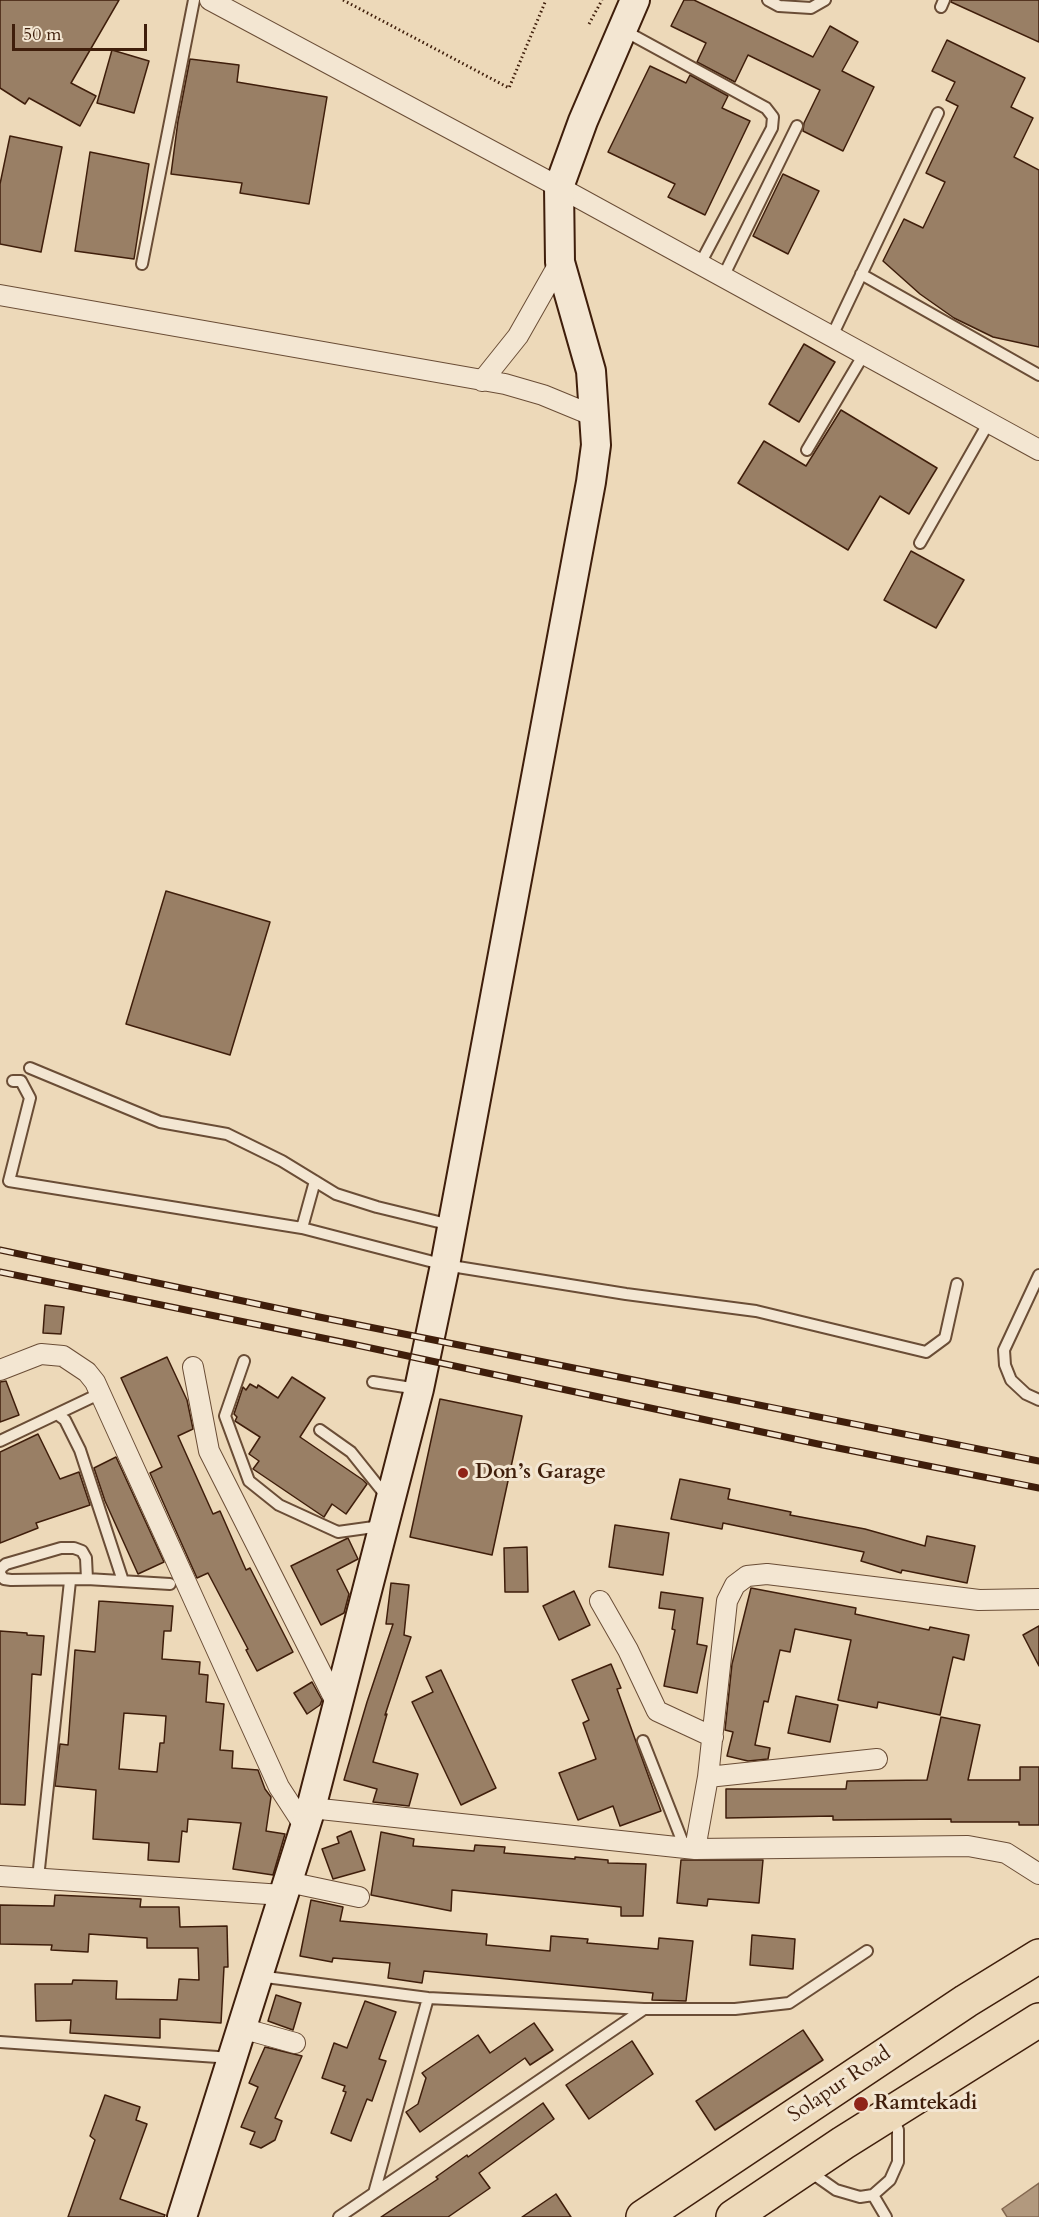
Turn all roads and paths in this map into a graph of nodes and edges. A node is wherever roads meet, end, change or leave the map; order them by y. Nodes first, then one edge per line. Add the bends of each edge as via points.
1 (194, 0) edge
2 (210, 0) edge
3 (343, 0) edge
4 (546, 0) edge
5 (602, 0) edge
6 (635, 0) edge
7 (768, 0) edge
8 (825, 0) edge
9 (589, 24) dead end
10 (622, 29) junction
11 (938, 113) dead end
12 (796, 126) dead end
13 (559, 187) junction
14 (560, 262) junction
15 (142, 264) dead end
16 (700, 264) junction
17 (861, 274) junction
18 (723, 277) junction
19 (0, 295) edge
20 (832, 336) junction
21 (864, 354) junction
22 (1039, 375) edge
23 (482, 381) junction
24 (594, 416) junction
25 (989, 422) junction
26 (807, 450) dead end
27 (1039, 450) edge
28 (920, 543) dead end
29 (30, 1068) dead end
30 (13, 1081) dead end
31 (315, 1181) junction
32 (453, 1225) junction
33 (302, 1228) junction
34 (445, 1265) junction
35 (1039, 1275) edge
36 (957, 1284) dead end
37 (243, 1361) dead end
38 (193, 1366) dead end
39 (0, 1370) edge
40 (373, 1382) dead end
41 (419, 1389) junction
42 (101, 1393) junction
43 (1039, 1400) edge
44 (57, 1414) junction
45 (320, 1430) dead end
46 (0, 1441) edge
47 (388, 1514) junction
48 (0, 1573) edge
49 (87, 1579) junction
50 (70, 1581) junction
51 (123, 1581) junction
52 (170, 1584) dead end
53 (1039, 1599) edge
54 (600, 1600) dead end
55 (338, 1706) junction
56 (713, 1737) junction
57 (643, 1741) dead end
58 (877, 1759) dead end
59 (708, 1777) junction
60 (308, 1818) junction
61 (690, 1849) junction
62 (1039, 1875) edge
63 (0, 1876) edge
64 (38, 1878) junction
65 (286, 1888) junction
66 (359, 1897) dead end
67 (867, 1951) dead end
68 (1039, 1956) edge
69 (258, 1976) junction
70 (428, 1998) junction
71 (644, 2009) junction
72 (1039, 2020) edge
73 (242, 2028) junction
74 (0, 2042) edge
75 (295, 2043) dead end
76 (232, 2058) junction
77 (891, 2113) junction
78 (806, 2168) junction
79 (374, 2193) junction
80 (873, 2195) junction
81 (182, 2217) edge
82 (339, 2217) edge
83 (643, 2217) edge
84 (733, 2217) edge
85 (886, 2217) edge

1 - 15 lane
2 - 13 street
3 - 4 path via 509,88
5 - 9 path
6 - 10 street
7 - 8 lane via 779,6 811,8
10 - 13 street
10 - 16 lane via 766,108 773,117 772,128
11 - 17 lane
12 - 18 lane
13 - 14 street
13 - 16 street
14 - 23 street via 518,336
14 - 24 street via 591,371
16 - 18 street
17 - 20 lane
17 - 22 lane
18 - 20 street
19 - 23 street
20 - 21 street
21 - 25 street
21 - 26 lane
23 - 24 street via 543,395
24 - 32 street via 596,445 591,482
25 - 27 street
25 - 28 lane
29 - 31 lane via 160,1122 227,1134
30 - 33 lane via 21,1081 30,1098 9,1181
31 - 32 lane via 336,1194
31 - 33 lane
32 - 34 street
33 - 34 lane
34 - 36 lane via 756,1311 926,1352 945,1338
34 - 41 street
35 - 43 lane via 1004,1350 1011,1380
37 - 47 lane via 225,1416 249,1481 279,1505 338,1532
38 - 55 street via 210,1451
39 - 42 street via 41,1354 63,1356 87,1372
40 - 41 lane
41 - 47 street
42 - 44 lane
42 - 60 street via 279,1787
44 - 46 lane
44 - 51 lane via 65,1420 80,1450
45 - 47 lane via 351,1452
47 - 55 street
48 - 49 lane via 6,1564 74,1548 86,1558
48 - 50 lane via 11,1580
49 - 50 lane
49 - 51 lane
50 - 64 lane
51 - 52 lane
53 - 56 street via 979,1600 767,1574 747,1576 735,1585 728,1601
54 - 56 street via 657,1711
55 - 60 street
56 - 59 street
57 - 61 lane
58 - 59 street
59 - 61 street
60 - 61 street
60 - 65 street
61 - 62 street via 968,1846 1006,1853
63 - 64 street
64 - 65 street
65 - 66 street
65 - 69 street
67 - 71 lane via 789,2003 735,2009
68 - 83 highway, Solapur Road
69 - 70 lane
69 - 73 street
70 - 71 lane
70 - 79 lane
71 - 79 lane
72 - 77 highway
73 - 75 street
73 - 76 street
74 - 76 lane
76 - 81 street
77 - 78 highway
77 - 80 lane via 898,2130 898,2162 890,2180
78 - 80 lane via 836,2190 860,2197
78 - 84 highway
79 - 82 lane
80 - 85 lane

